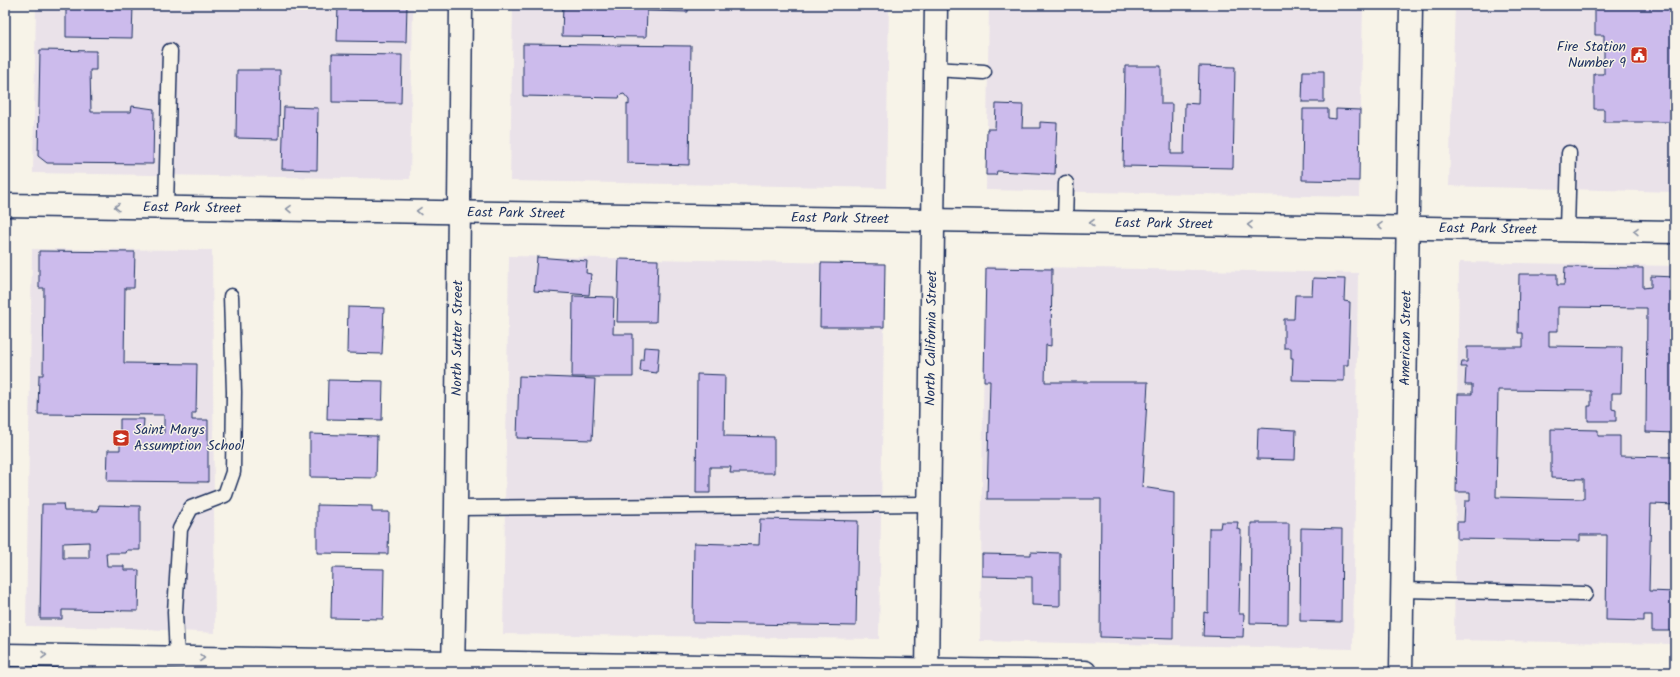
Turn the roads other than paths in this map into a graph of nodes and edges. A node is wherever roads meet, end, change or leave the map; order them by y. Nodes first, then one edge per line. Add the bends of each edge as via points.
1 (461, 5) edge
2 (936, 5) edge
3 (1411, 5) edge
4 (170, 51) dead end
5 (935, 69) junction
6 (984, 72) dead end
7 (1569, 153) dead end
8 (1066, 183) dead end
9 (5, 205) edge
10 (166, 207) junction
11 (458, 211) junction
12 (934, 220) junction
13 (1065, 223) junction
14 (1408, 227) junction
15 (1567, 230) junction
16 (1675, 232) edge
17 (231, 296) dead end
18 (929, 504) junction
19 (456, 508) junction
20 (1402, 590) junction
21 (1584, 594) dead end
22 (5, 654) edge
23 (177, 658) junction
24 (453, 667) edge
25 (927, 671) edge
26 (1085, 672) edge
27 (1401, 672) edge

1 - 11 street, North Sutter Street
2 - 5 street, North California Street
3 - 14 street, American Street
4 - 10 lane
5 - 6 lane
5 - 12 street, North California Street
7 - 15 lane
8 - 13 lane
10 -> 9 street, East Park Street
11 -> 10 street, East Park Street
11 - 12 street, East Park Street
11 - 19 street, North Sutter Street
12 - 13 street, East Park Street
12 - 18 street, North California Street
14 -> 13 street, East Park Street
14 - 15 street, East Park Street
14 - 20 street, American Street
16 -> 15 street, East Park Street
17 - 23 lane via 233,472 225,494 191,508 180,529 175,612
18 - 19 lane
18 - 25 street, North California Street
19 - 24 street, North Sutter Street
20 - 21 lane
20 - 27 street, American Street
22 -> 23 street
23 -> 24 street
24 - 25 street
25 - 26 street

